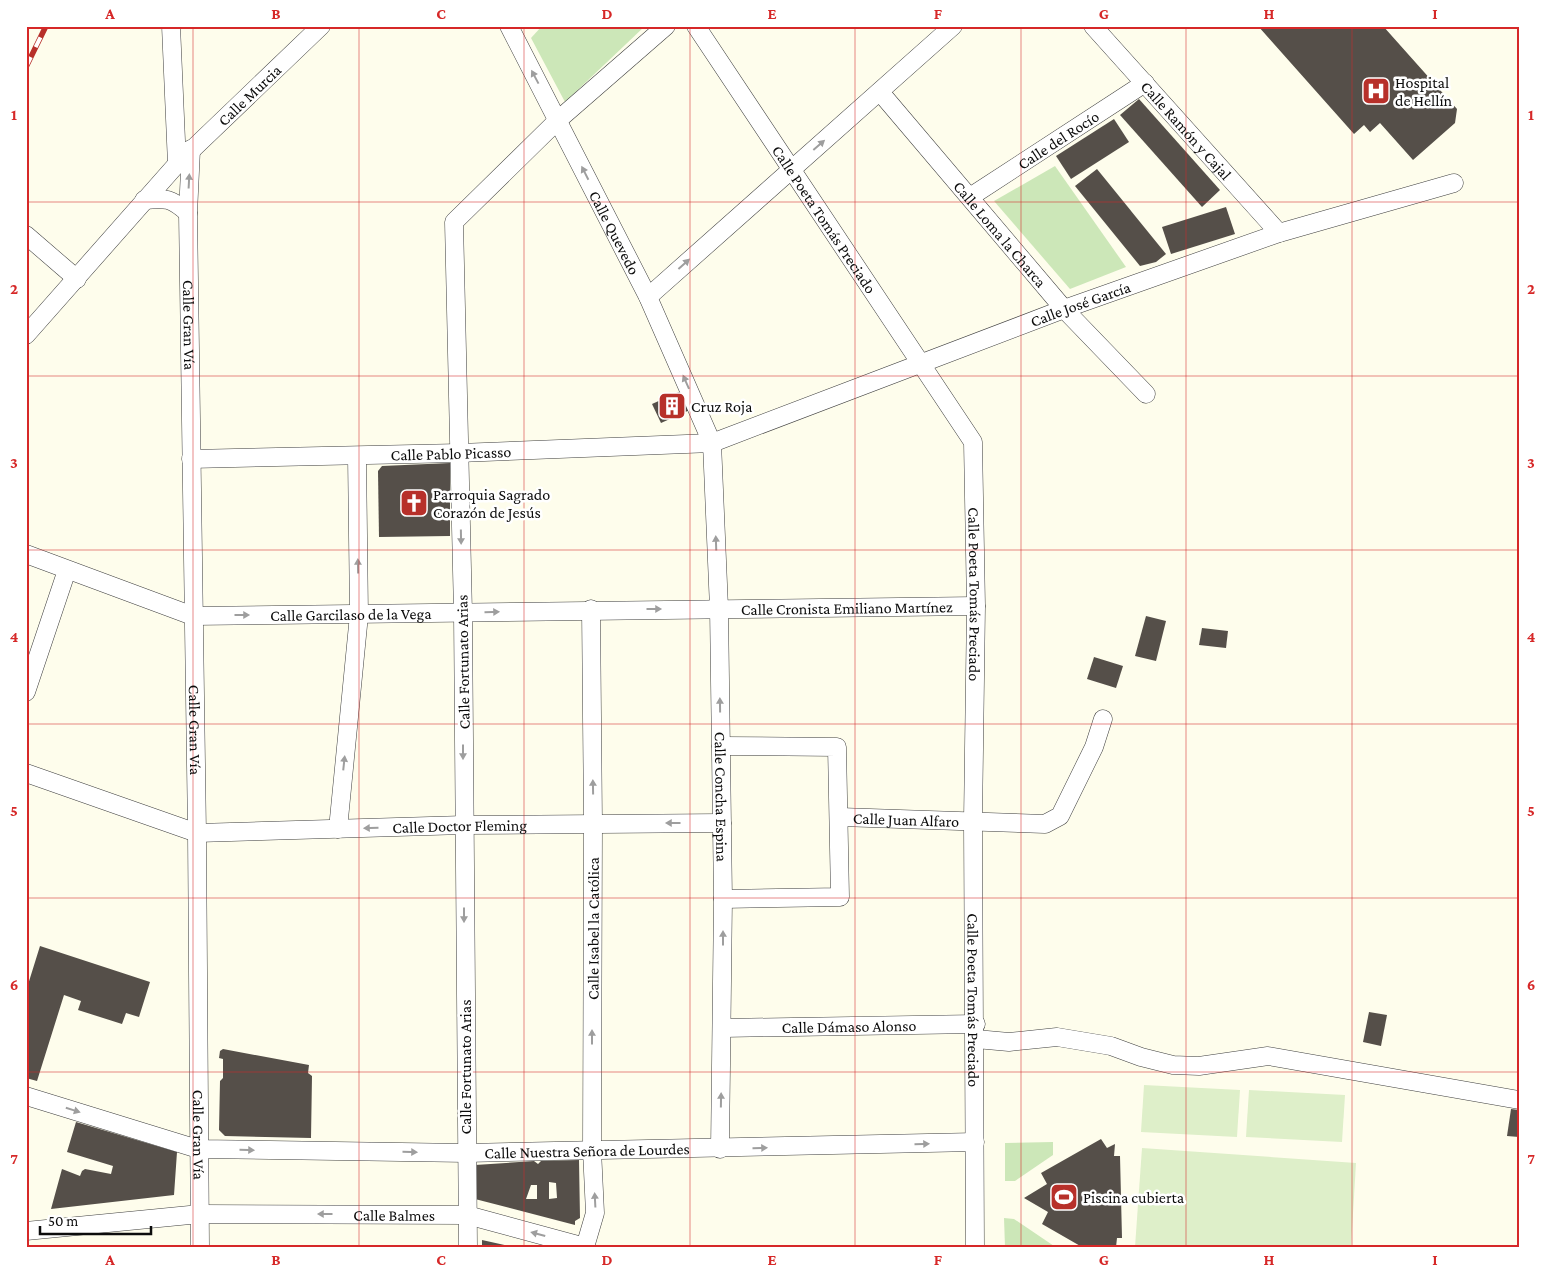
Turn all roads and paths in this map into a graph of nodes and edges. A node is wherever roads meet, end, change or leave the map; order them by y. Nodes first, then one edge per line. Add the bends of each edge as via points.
1 (171, 26) edge
2 (321, 26) edge
3 (509, 26) edge
4 (666, 26) edge
5 (696, 26) edge
6 (953, 26) edge
7 (1094, 26) edge
8 (1146, 84) junction
9 (880, 92) junction
10 (558, 120) junction
11 (191, 149) junction
12 (177, 164) junction
13 (791, 169) junction
14 (1454, 183) dead end
15 (970, 197) junction
16 (144, 200) junction
17 (188, 213) junction
18 (1279, 233) junction
19 (26, 235) edge
20 (77, 279) junction
21 (648, 297) junction
22 (1064, 309) junction
23 (43, 315) junction
24 (26, 329) edge
25 (26, 335) edge
26 (920, 362) junction
27 (1146, 394) dead end
28 (712, 443) junction
29 (459, 453) junction
30 (357, 456) junction
31 (191, 459) junction
32 (26, 554) edge
33 (67, 570) junction
34 (976, 606) junction
35 (719, 608) junction
36 (591, 609) junction
37 (463, 613) junction
38 (359, 614) junction
39 (193, 616) junction
40 (26, 692) edge
41 (1103, 719) dead end
42 (721, 746) junction
43 (26, 773) edge
44 (840, 817) junction
45 (973, 821) junction
46 (593, 823) junction
47 (722, 823) junction
48 (464, 825) junction
49 (338, 828) junction
50 (197, 833) junction
51 (723, 899) junction
52 (723, 1028) junction
53 (976, 1032) junction
54 (26, 1096) edge
55 (1519, 1100) edge
56 (975, 1142) junction
57 (198, 1149) junction
58 (720, 1149) junction
59 (592, 1150) junction
60 (466, 1153) junction
61 (200, 1214) junction
62 (467, 1215) junction
63 (26, 1231) edge
64 (200, 1247) edge
65 (468, 1247) edge
66 (585, 1247) edge
67 (975, 1247) edge

1 - 12 street
2 - 11 street, Calle Murcia
10 -> 3 street, Calle Quevedo
4 - 10 street, Calle Fortunato Arias
5 - 13 street, Calle Poeta Tomás Preciado
6 - 9 street
7 - 8 street, Calle Ramón y Cajal
8 - 15 street, Calle del Rocío
8 - 18 street, Calle Ramón y Cajal
13 -> 9 street
9 - 15 street, Calle Loma la Charca
21 -> 10 street, Calle Quevedo
10 - 29 street, Calle Fortunato Arias via 454,222
11 - 12 street, Calle Murcia
17 -> 11 street, Calle Gran Vía
12 - 16 street, Calle Murcia
21 -> 13 street
13 - 26 street, Calle Poeta Tomás Preciado
14 - 18 street, Calle José García
15 - 22 street, Calle Loma la Charca
16 - 17 street via 173,200
16 - 20 street, Calle Murcia
17 - 31 street, Calle Gran Vía
18 - 22 street, Calle José García
19 - 20 street
20 - 23 street, Calle Murcia
28 -> 21 street, Calle Quevedo
22 - 26 street, Calle José García
22 - 27 street, Calle Loma la Charca
23 - 24 street
23 - 25 street
26 - 28 street, Calle José García
26 - 34 street, Calle Poeta Tomás Preciado via 973,442
28 - 29 street, Calle Pablo Picasso
35 -> 28 street, Calle Concha Espina
29 - 30 street, Calle Pablo Picasso
29 -> 37 street, Calle Fortunato Arias
30 - 31 street, Calle Pablo Picasso
38 -> 30 street
31 - 39 street, Calle Gran Vía
32 - 33 street
33 - 39 street
33 - 40 street
34 - 35 street, Calle Cronista Emiliano Martínez
34 - 45 street, Calle Poeta Tomás Preciado
36 -> 35 street, Calle Garcilaso de la Vega
42 -> 35 street, Calle Concha Espina
37 -> 36 street, Calle Garcilaso de la Vega
46 -> 36 street, Calle Isabel la Católica
37 - 38 street, Calle Garcilaso de la Vega
37 -> 48 street, Calle Fortunato Arias
39 -> 38 street, Calle Garcilaso de la Vega
49 -> 38 street
39 - 50 street, Calle Gran Vía
41 - 45 street, Calle Juan Alfaro via 1094,747 1060,816 1045,824
42 - 44 street, Calle Juan Alfaro via 837,747
42 - 47 street, Calle Concha Espina
43 - 50 street
44 - 45 street, Calle Juan Alfaro
44 - 51 street, Calle Juan Alfaro via 840,897
45 - 53 street, Calle Poeta Tomás Preciado
47 -> 46 street, Calle Doctor Fleming
46 - 48 street, Calle Doctor Fleming
59 -> 46 street, Calle Isabel la Católica
47 - 51 street, Calle Concha Espina
48 -> 49 street, Calle Doctor Fleming
48 -> 60 street, Calle Fortunato Arias
49 - 50 street, Calle Doctor Fleming
50 - 57 street, Calle Gran Vía
52 -> 51 street, Calle Concha Espina
52 - 53 street, Calle Dámaso Alonso
58 -> 52 street, Calle Concha Espina
53 - 55 street, Calle Dámaso Alonso via 1009,1042 1057,1037 1111,1046 1173,1065 1199,1066 1268,1056
53 - 56 street, Calle Poeta Tomás Preciado
54 -> 57 street, Calle Nuestra Señora de Lourdes
58 -> 56 street, Calle Nuestra Señora de Lourdes
56 - 67 street, Calle Poeta Tomás Preciado
57 -> 60 street, Calle Nuestra Señora de Lourdes
57 - 61 street, Calle Gran Vía
58 - 59 street, Calle Nuestra Señora de Lourdes
59 - 60 street, Calle Nuestra Señora de Lourdes
66 -> 59 street, Calle Isabel la Católica via 595,1213
60 - 62 street, Calle Fortunato Arias
62 -> 61 street, Calle Balmes
61 - 63 street, Calle Balmes
61 - 64 street, Calle Gran Vía
62 - 65 street, Calle Fortunato Arias
66 -> 62 street, Calle Balmes

